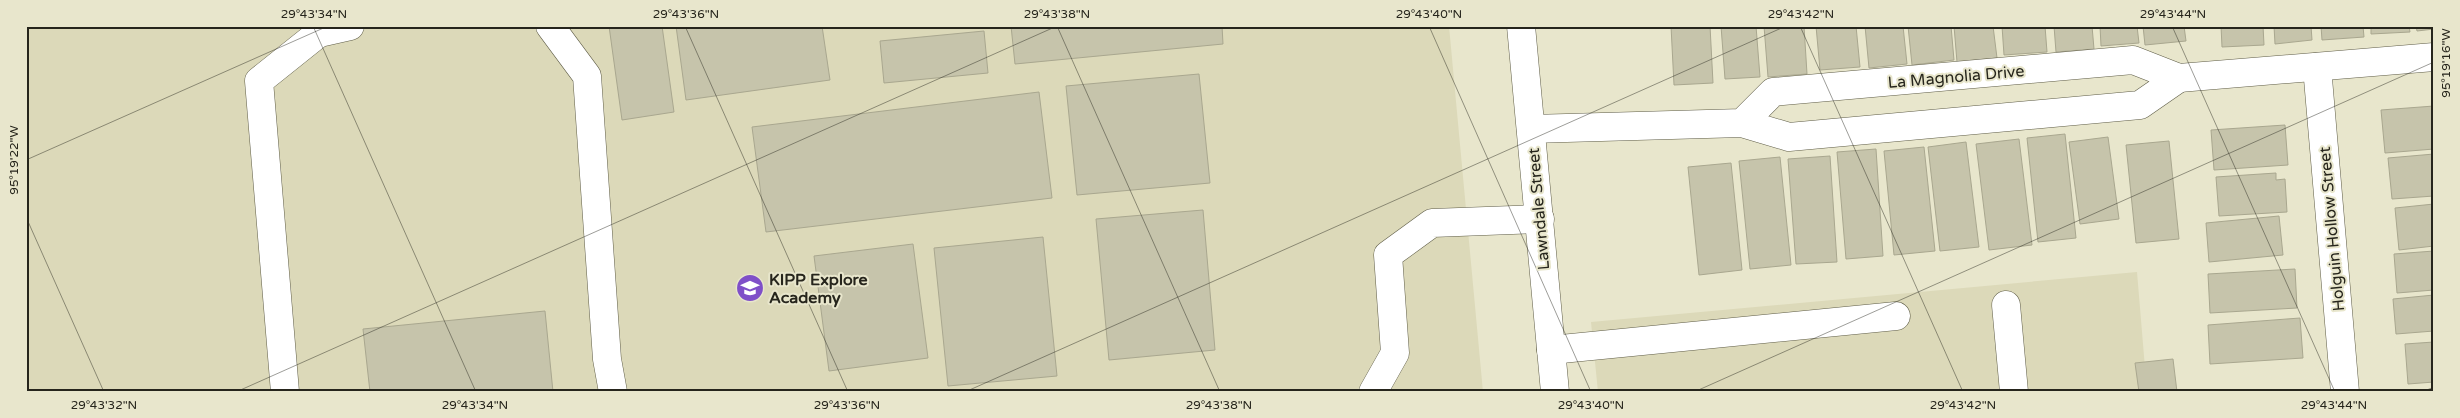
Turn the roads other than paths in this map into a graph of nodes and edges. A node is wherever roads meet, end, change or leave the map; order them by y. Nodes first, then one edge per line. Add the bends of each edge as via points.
1 (350, 26) edge
2 (550, 26) edge
3 (1521, 26) edge
4 (2434, 57) edge
5 (2318, 67) junction
6 (2179, 78) junction
7 (1742, 123) junction
8 (1531, 130) junction
9 (1540, 219) junction
10 (2006, 305) dead end
11 (1896, 316) dead end
12 (1551, 350) junction
13 (285, 392) edge
14 (613, 392) edge
15 (1373, 392) edge
16 (1555, 392) edge
17 (2014, 392) edge
18 (2345, 392) edge

1 - 13 street via 318,32 259,81
2 - 14 street via 588,76 607,359
3 - 8 street, Lawndale Street
4 - 5 street, La Magnolia Drive
5 - 6 street, La Magnolia Drive
5 - 18 street, Holguin Hollow Street
6 - 7 street via 2140,105 1789,137
6 - 7 street, La Magnolia Drive via 2133,60 1773,92
7 - 8 street
8 - 9 street, Lawndale Street
9 - 12 street, Lawndale Street
9 - 15 street via 1432,223 1388,255 1396,353
10 - 17 street
11 - 12 street
12 - 16 street, Lawndale Street

